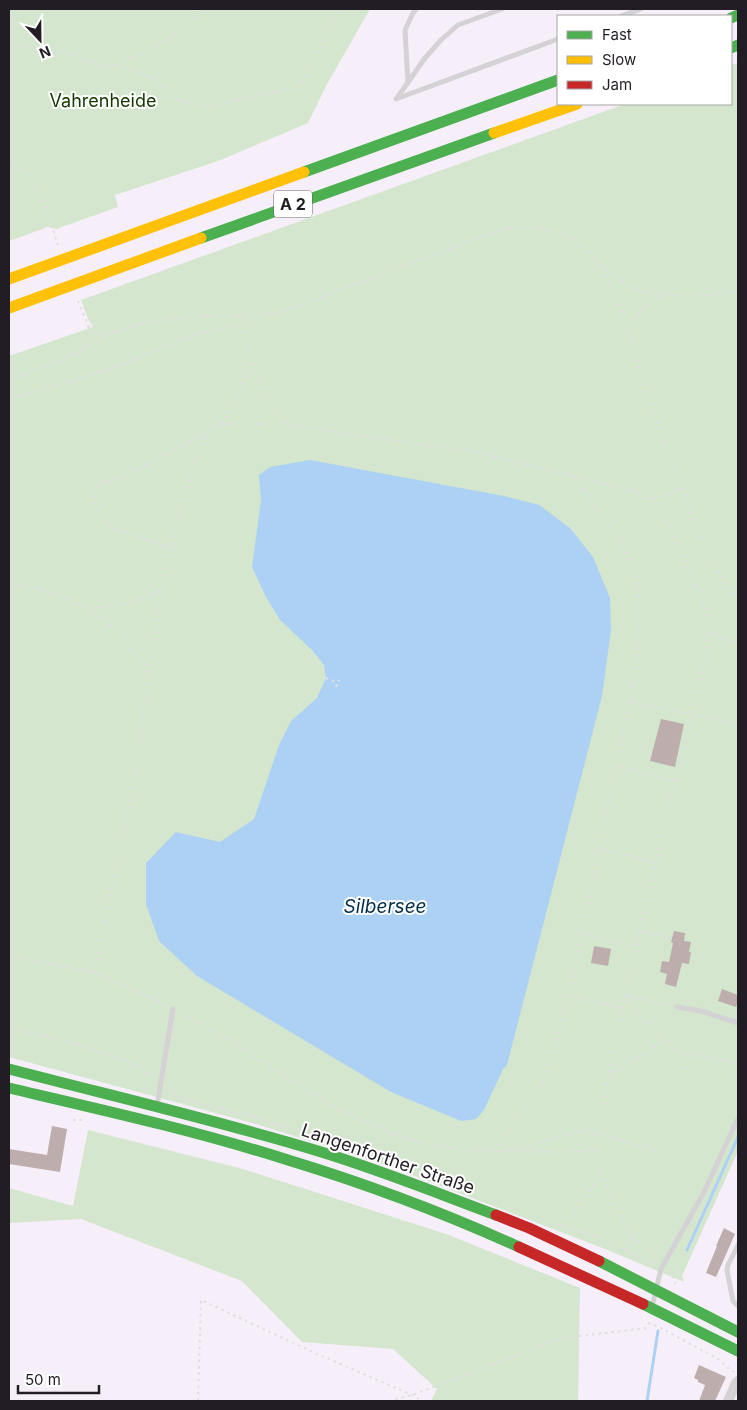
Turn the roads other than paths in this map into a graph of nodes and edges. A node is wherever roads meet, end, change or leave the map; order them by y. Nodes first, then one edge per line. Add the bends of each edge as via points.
1 (416, 9) edge
2 (502, 9) edge
3 (641, 9) edge
4 (624, 15) edge
5 (557, 39) edge
6 (557, 80) edge
7 (408, 83) junction
8 (574, 105) edge
9 (9, 279) edge
10 (9, 308) edge
11 (677, 1007) road end
12 (173, 1009) road end
13 (738, 1024) edge
14 (9, 1068) edge
15 (9, 1088) edge
16 (157, 1106) junction
17 (738, 1118) edge
18 (738, 1245) edge
19 (656, 1289) junction
20 (738, 1306) edge
21 (651, 1308) junction
22 (738, 1332) edge
23 (738, 1351) edge
24 (738, 1381) edge
25 (728, 1401) edge

1 - 7 lane via 405,30
2 - 7 lane via 458,25 440,40
3 - 4 lane
5 - 7 lane via 396,99
6 - 9 main road, A 2
8 - 10 main road, A 2
11 - 13 lane via 701,1011
12 - 16 lane
14 - 16 main road, Langenforther Straße
15 - 21 main road, Langenforther Straße via 190,1133 377,1189 522,1247
16 - 19 main road, Langenforther Straße via 382,1172 529,1228
17 - 19 lane via 704,1192 662,1269
18 - 20 lane via 727,1270 733,1301
19 - 21 lane
19 - 22 main road, Langenforther Straße
21 - 23 main road, Langenforther Straße
24 - 25 street

